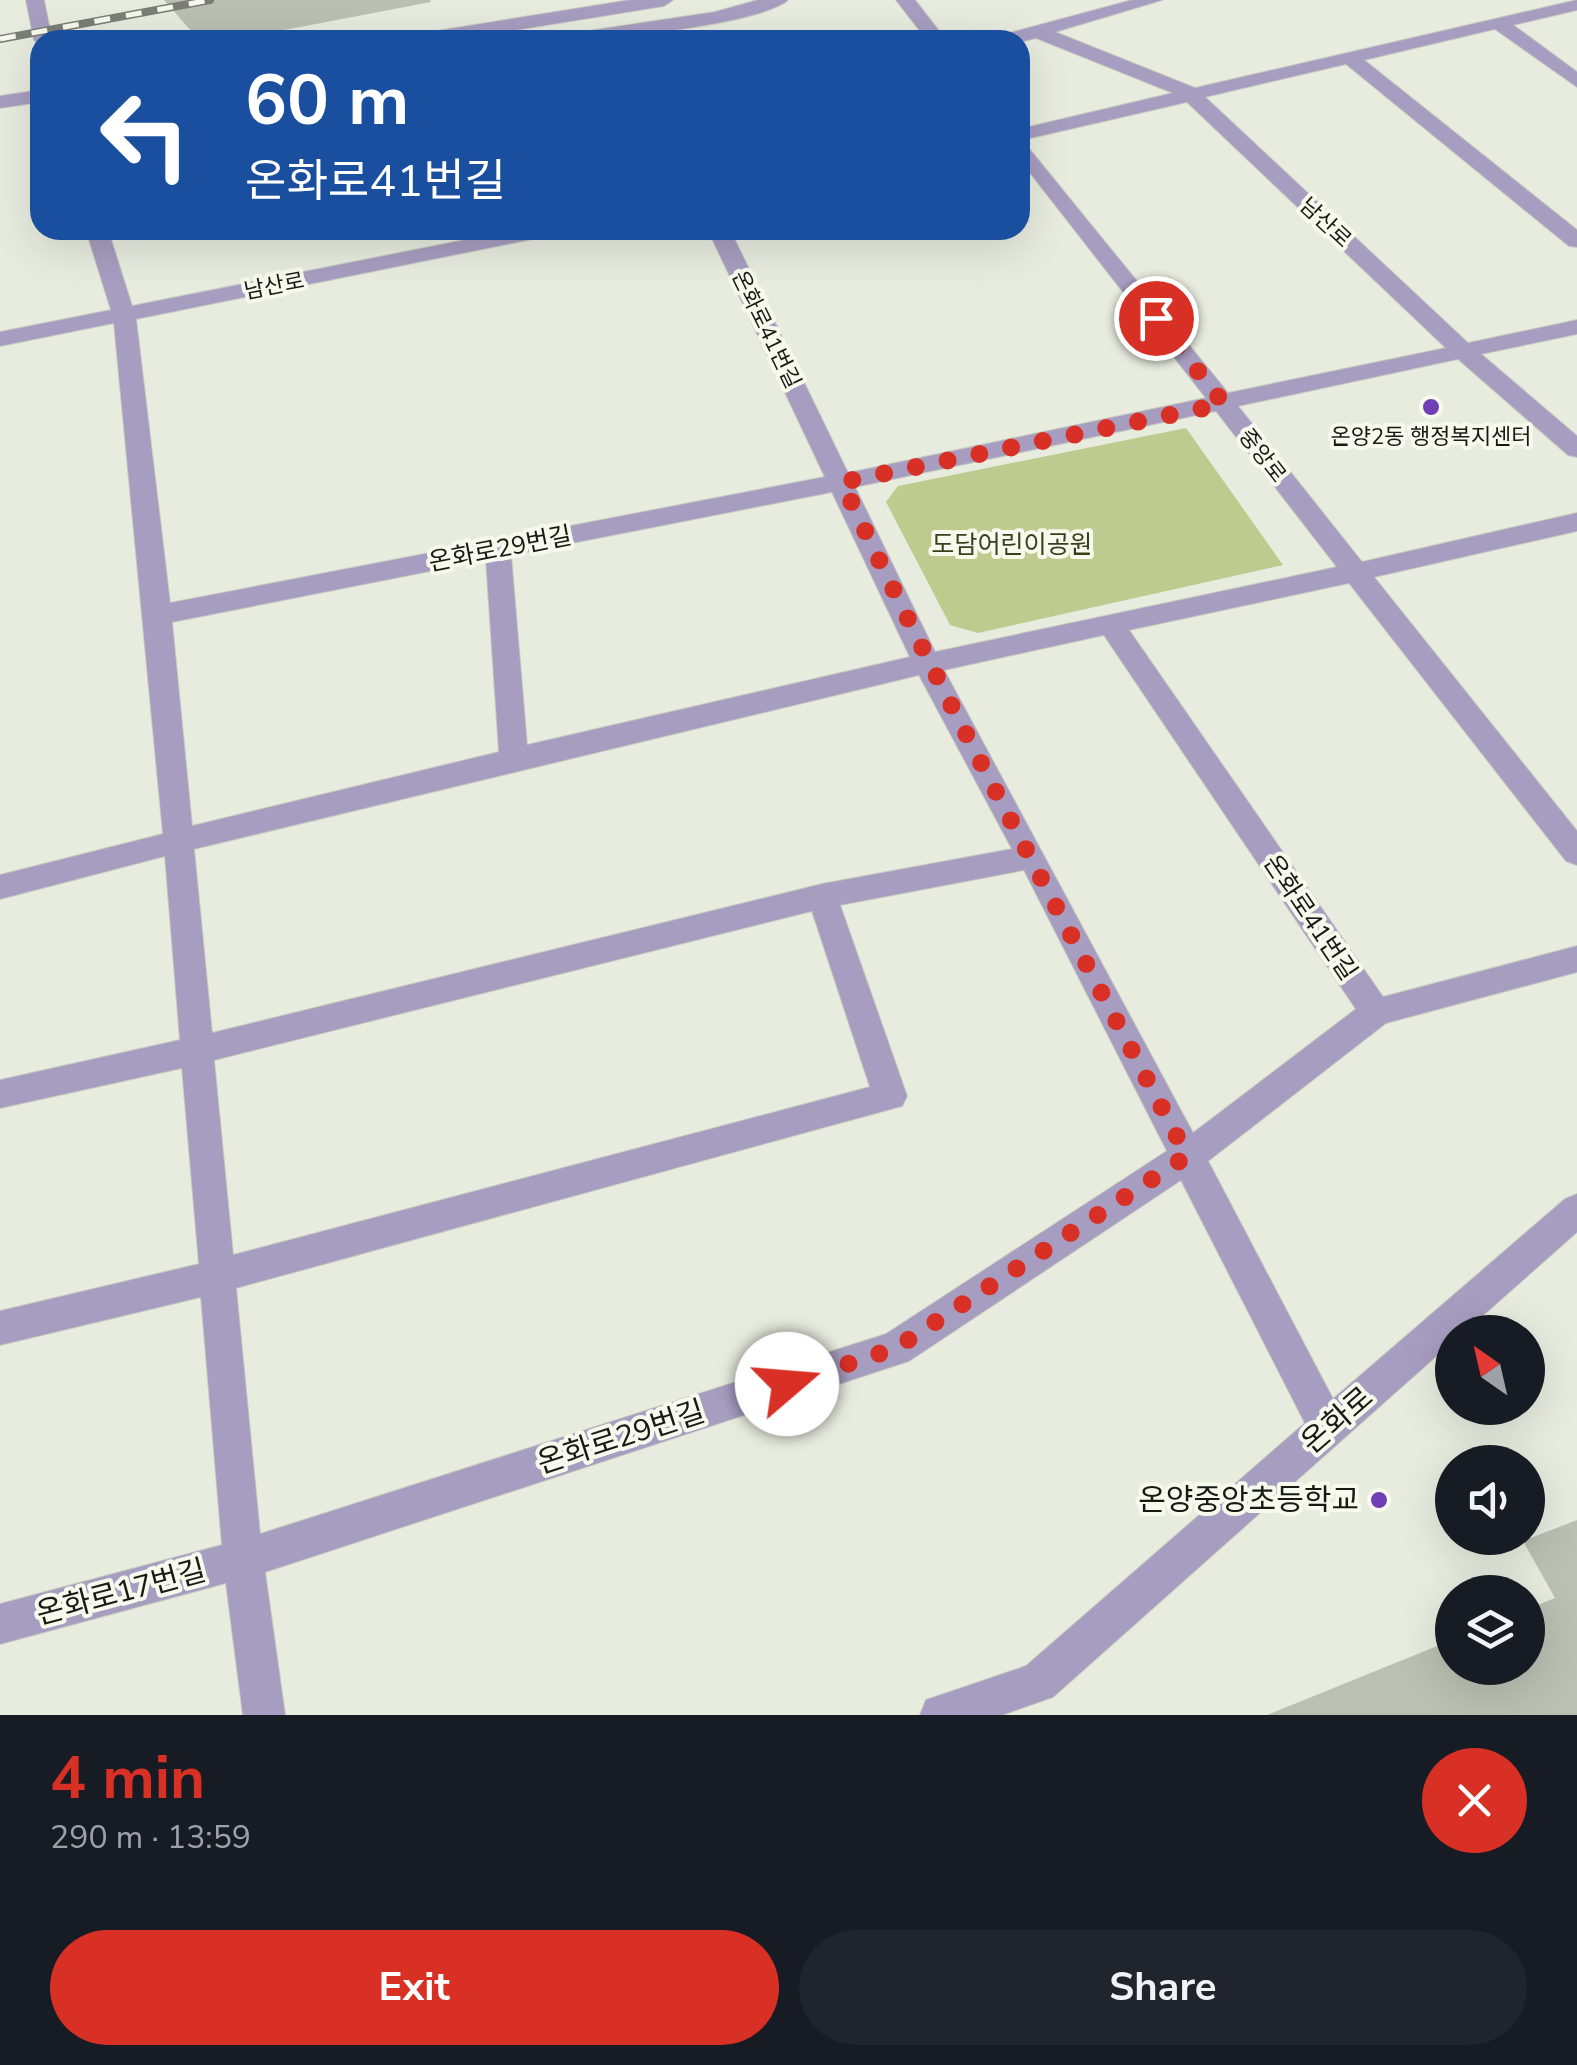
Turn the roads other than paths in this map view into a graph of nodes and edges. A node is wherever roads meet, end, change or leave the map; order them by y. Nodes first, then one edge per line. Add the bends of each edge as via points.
1 (36, 0) edge
2 (664, 0) edge
3 (778, 0) edge
4 (905, 0) edge
5 (1153, 0) edge
6 (1577, 4) edge
7 (1499, 23) junction
8 (42, 30) edge
9 (480, 30) edge
10 (634, 30) edge
11 (928, 30) edge
12 (1036, 31) junction
13 (1030, 33) edge
14 (1348, 56) junction
15 (1577, 81) edge
16 (1188, 92) junction
17 (30, 98) edge
18 (0, 102) edge
19 (1030, 132) edge
20 (1030, 159) edge
21 (100, 240) edge
22 (497, 240) edge
23 (724, 240) edge
24 (1577, 241) edge
25 (124, 315) junction
26 (1577, 328) edge
27 (0, 339) edge
28 (1464, 352) junction
29 (1224, 404) junction
30 (1577, 449) edge
31 (842, 482) junction
32 (1577, 522) edge
33 (498, 548) junction
34 (1357, 575) junction
35 (158, 616) junction
36 (1112, 626) junction
37 (927, 664) junction
38 (514, 760) junction
39 (177, 840) junction
40 (1577, 853) edge
41 (1032, 857) junction
42 (0, 887) edge
43 (822, 896) junction
44 (1577, 959) edge
45 (1376, 1012) junction
46 (199, 1050) junction
47 (0, 1094) edge
48 (1187, 1156) junction
49 (1577, 1210) edge
50 (218, 1276) junction
51 (0, 1328) edge
52 (1328, 1428) junction
53 (243, 1560) junction
54 (0, 1624) edge
55 (264, 1715) edge
56 (941, 1715) edge

1 - 8 street
2 - 9 street
3 - 10 street
4 - 11 street
5 - 12 street
6 - 7 street
7 - 14 street
7 - 15 street
12 - 13 street
12 - 16 street
14 - 16 street
14 - 24 street
16 - 19 street
16 - 28 street, 남산로
17 - 18 street
20 - 29 street, 중앙로
21 - 25 street
22 - 25 street, 남산로
23 - 31 street, 온화로41번길
25 - 27 street, 남산로
25 - 35 street
26 - 28 street
28 - 29 street
28 - 30 street, 남산로
29 - 31 street
29 - 34 street, 중앙로
31 - 33 street, 온화로29번길
31 - 37 street, 온화로41번길
32 - 34 street
33 - 35 street, 온화로29번길
33 - 38 street
34 - 36 street
34 - 40 street, 중앙로
35 - 39 street
36 - 37 street
36 - 45 street, 온화로41번길
37 - 38 street
37 - 41 street, 온화로41번길
38 - 39 street
39 - 42 street
39 - 46 street
41 - 43 street
41 - 48 street, 온화로41번길
43 - 46 street
43 - 50 street via 890,1096
44 - 45 street
45 - 48 street
46 - 47 street
46 - 50 street
48 - 52 street, 온화로41번길
48 - 53 street, 온화로29번길 via 896,1348
49 - 52 street, 온화로
50 - 51 street
50 - 53 street
52 - 56 street, 온화로 via 1038,1682
53 - 54 street, 온화로17번길
53 - 55 street

